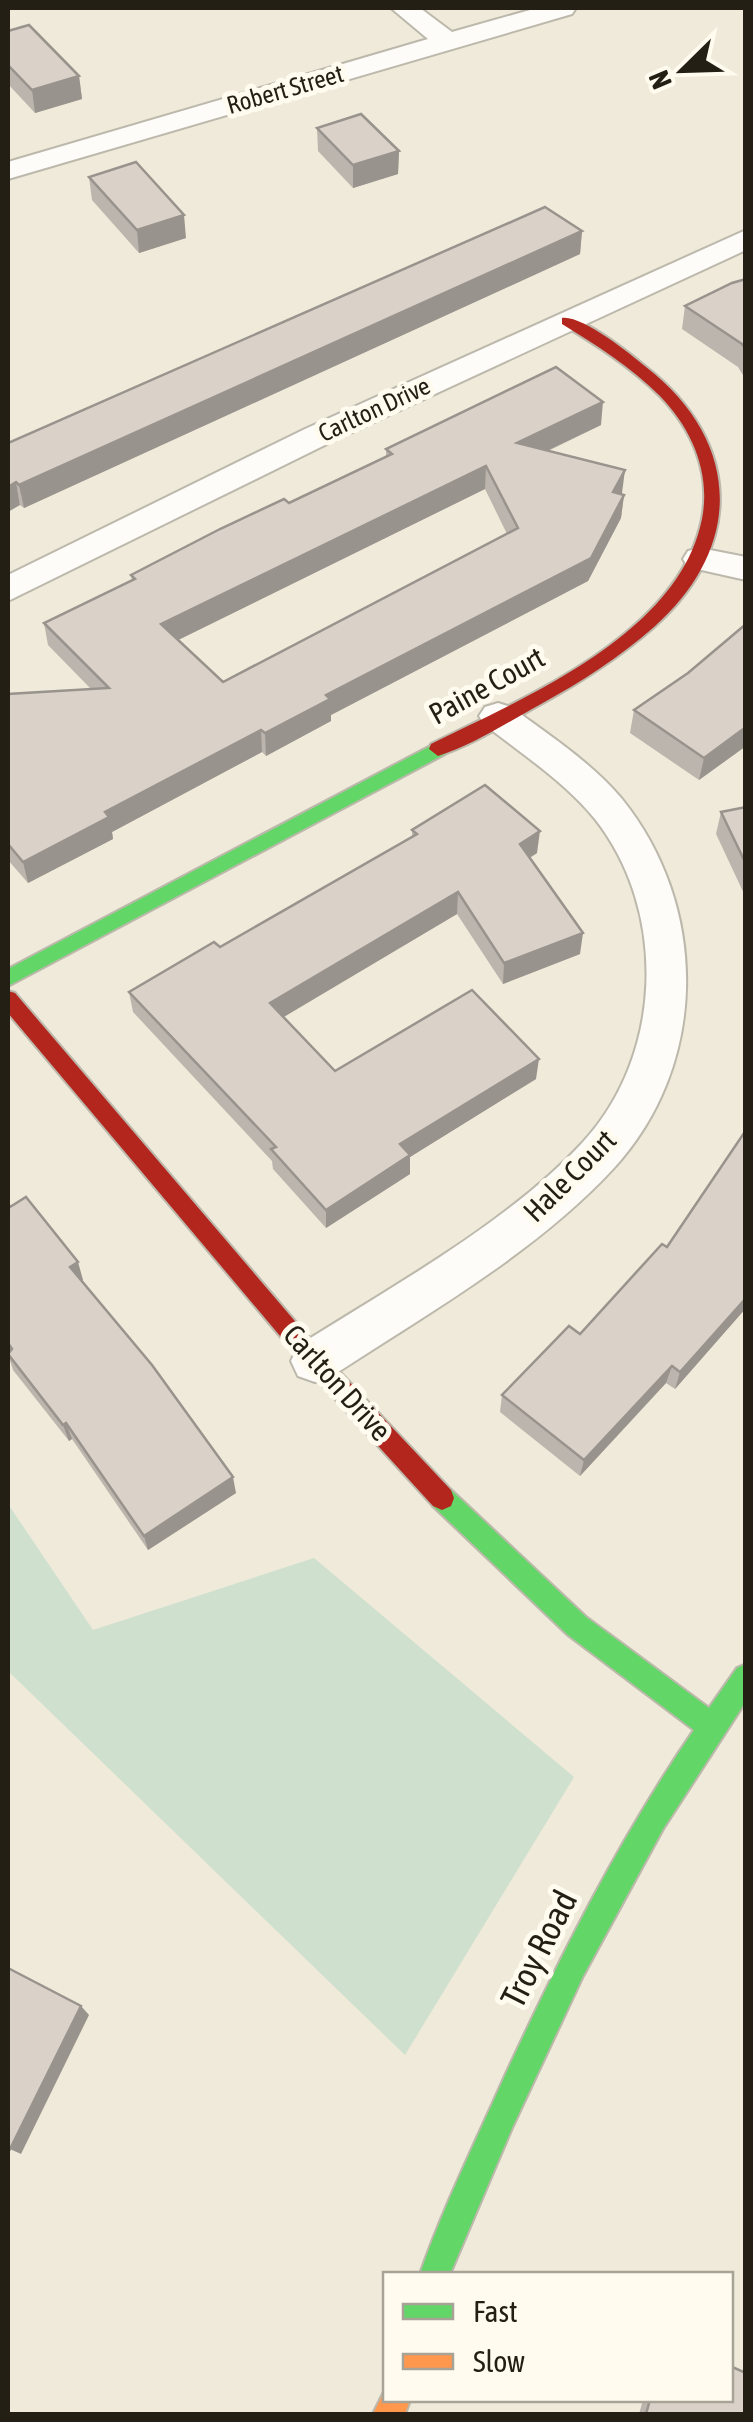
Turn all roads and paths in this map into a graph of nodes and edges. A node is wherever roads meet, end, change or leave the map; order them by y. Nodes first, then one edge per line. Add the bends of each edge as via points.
1 (404, 8) edge
2 (564, 8) edge
3 (448, 42) junction
4 (8, 171) edge
5 (746, 239) edge
6 (567, 320) junction
7 (700, 559) junction
8 (746, 569) edge
9 (8, 589) edge
10 (498, 716) junction
11 (8, 978) edge
12 (8, 998) edge
13 (315, 1361) junction
14 (746, 1677) edge
15 (709, 1725) junction
16 (436, 2272) edge

1 - 3 street
2 - 3 street, Robert Street
3 - 4 street, Robert Street
5 - 6 street, Carlton Drive
6 - 7 street, Paine Court via 656,378 698,432 715,494
6 - 9 street, Carlton Drive
7 - 8 street
7 - 10 street, Paine Court via 676,595 637,632
10 - 11 street, Paine Court
10 - 13 street, Hale Court via 578,777 640,858 660,910 669,960 667,1014 654,1063 602,1152 509,1235
12 - 13 street, Carlton Drive
13 - 15 street, Carlton Drive via 479,1536 577,1626
14 - 15 street, Troy Road
15 - 16 street, Troy Road via 618,1872 523,2060

